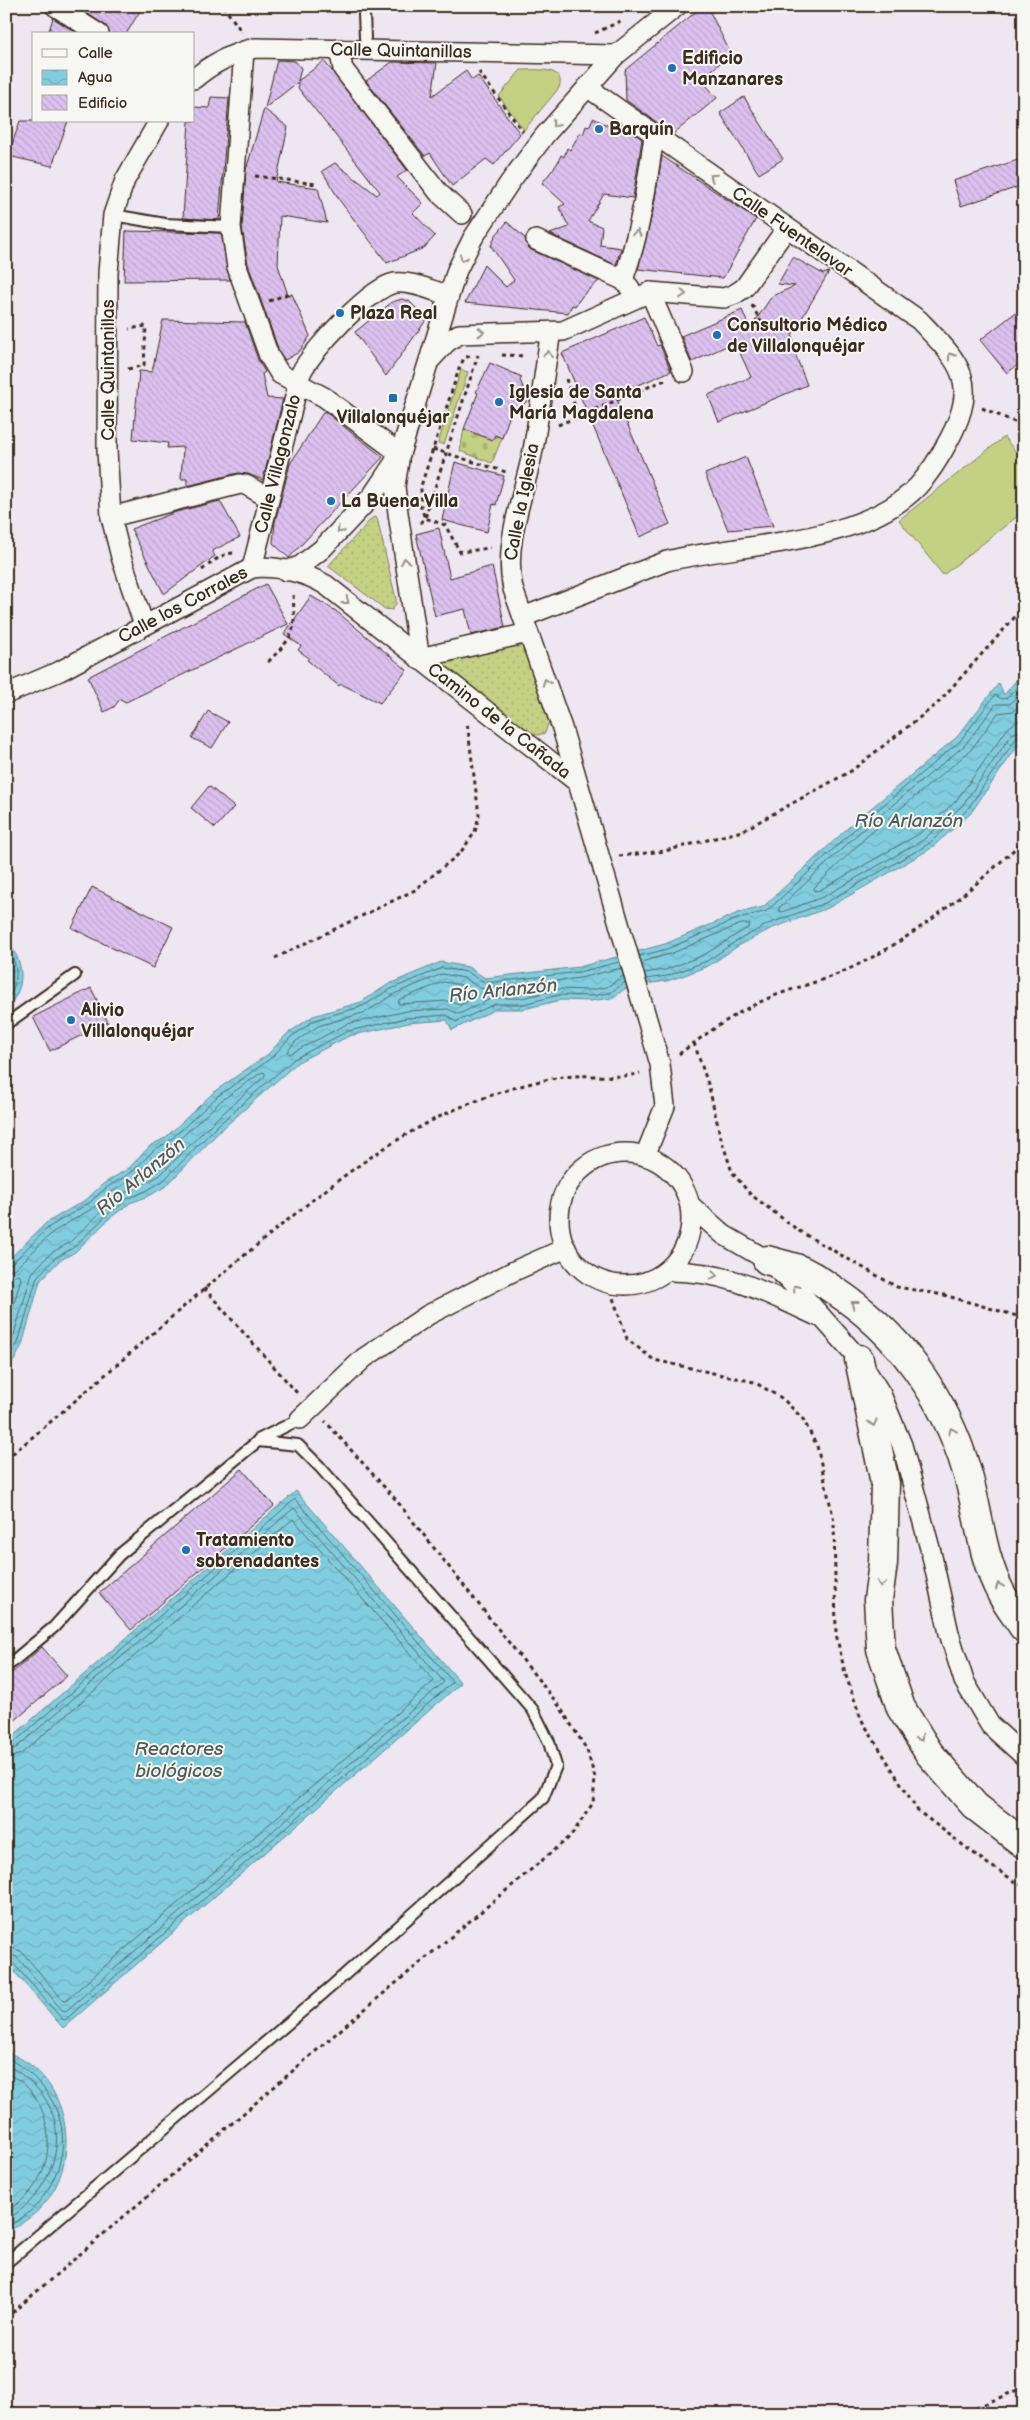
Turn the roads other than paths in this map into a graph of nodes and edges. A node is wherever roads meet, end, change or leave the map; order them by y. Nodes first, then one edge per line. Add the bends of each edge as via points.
1 (55, 6) edge
2 (677, 6) edge
3 (364, 14) dead end
4 (96, 32) edge
5 (365, 38) dead end
6 (250, 49) junction
7 (339, 50) junction
8 (616, 55) junction
9 (195, 78) edge
10 (587, 87) junction
11 (157, 122) edge
12 (654, 136) junction
13 (462, 214) dead end
14 (113, 216) junction
15 (232, 227) junction
16 (786, 229) junction
17 (536, 240) dead end
18 (623, 280) junction
19 (448, 295) junction
20 (643, 295) junction
21 (442, 314) junction
22 (551, 332) junction
23 (459, 334) junction
24 (428, 364) junction
25 (684, 372) road end
26 (298, 384) junction
27 (400, 454) junction
28 (269, 498) junction
29 (369, 500) junction
30 (398, 514) junction
31 (111, 516) junction
32 (254, 560) junction
33 (311, 568) junction
34 (289, 578) joint
35 (412, 608) junction
36 (144, 625) junction
37 (526, 625) junction
38 (380, 628) junction
39 (420, 659) junction
40 (6, 694) edge
41 (562, 728) junction
42 (533, 747) junction
43 (577, 782) junction
44 (75, 975) dead end
45 (6, 1024) edge
46 (645, 1156) junction
47 (691, 1206) junction
48 (566, 1248) junction
49 (767, 1260) junction
50 (666, 1271) junction
51 (823, 1319) junction
52 (859, 1359) junction
53 (306, 1413) joint
54 (258, 1441) junction
55 (1024, 1628) edge
56 (6, 1667) edge
57 (1024, 1756) edge
58 (1024, 1844) edge
59 (6, 2263) edge

1 - 4 street
2 - 8 street
3 - 5 lane
6 - 7 street, Calle Quintanillas
6 - 9 street, Calle Quintanillas via 228,56
6 - 15 street, Calle Villagonzalo
7 - 8 street, Calle Quintanillas
7 - 13 street via 343,69 439,193
8 - 10 street
10 - 12 street, Calle Fuentelavar
10 -> 19 street via 528,157 484,220 464,254
11 - 14 street, Calle Quintanillas via 125,180
16 -> 12 street, Calle Fuentelavar
18 -> 12 street via 644,203
14 - 15 lane via 165,224
14 - 31 street, Calle Quintanillas via 107,344
15 - 26 street, Calle Villagonzalo via 237,267 272,362 280,374
20 -> 16 street via 724,298 735,294 744,288
37 -> 16 street, Calle Fuentelavar via 667,561 798,540 870,518 917,487 937,463 952,434 963,400 966,383 960,369 943,344 920,320
17 - 18 street
18 - 20 street
19 - 21 street
19 - 26 street via 407,283 388,285 319,345 306,362
20 - 22 street via 572,328
20 - 25 street
21 - 23 street via 446,323
21 - 24 street
23 -> 22 street
37 -> 22 street, Calle la Iglesia via 509,571 510,550 533,449
23 - 24 street via 447,342
24 - 27 street
26 - 27 street via 324,396
26 - 28 street, Calle Villagonzalo
27 - 29 street
27 - 30 street, Camino de la Cañada via 396,486
28 - 31 street via 240,484
28 - 32 street, Calle Villagonzalo
29 - 30 street via 381,501
29 -> 33 street
35 -> 30 street, Camino de la Cañada
31 - 36 street, Calle Quintanillas
32 - 34 street, Calle los Corrales via 260,566
32 - 36 street, Calle los Corrales
33 - 34 street, Camino de la Cañada
33 -> 38 street, Camino de la Cañada via 326,585
35 - 38 street via 404,621 394,627
35 - 39 street, Camino de la Cañada
36 - 40 street, Calle los Corrales via 60,671
37 - 39 street, Calle Fuentelavar
41 -> 37 street, Calle la Iglesia
38 - 39 street, Camino de la Cañada
39 - 42 street, Camino de la Cañada
41 - 42 street via 553,745
41 - 43 street, Calle la Iglesia
42 - 43 street, Camino de la Cañada
43 - 46 street, Calle la Iglesia via 660,1064 666,1106
44 - 45 lane
46 - 47 street via 664,1165 678,1180
46 - 48 street via 624,1153 604,1156 585,1166 570,1182 561,1201 559,1222
47 - 49 street via 724,1235
47 - 50 street via 688,1239
48 - 50 street via 573,1261 589,1275 608,1283 634,1286
48 - 53 street via 428,1314 364,1358
51 -> 49 street
55 -> 49 main road via 1000,1592 983,1544 971,1487 955,1436 917,1369 889,1336 845,1297 807,1273
50 -> 51 street via 720,1275
51 - 52 street
52 - 57 street via 881,1394 902,1445 964,1681 990,1725
52 -> 58 main road via 885,1483 883,1563 878,1600 881,1649 898,1700 934,1760 975,1806
53 - 54 lane
54 - 56 lane via 119,1555 54,1627
54 - 59 lane via 298,1445 320,1467 533,1710 549,1742 556,1766 543,1798 334,1985

